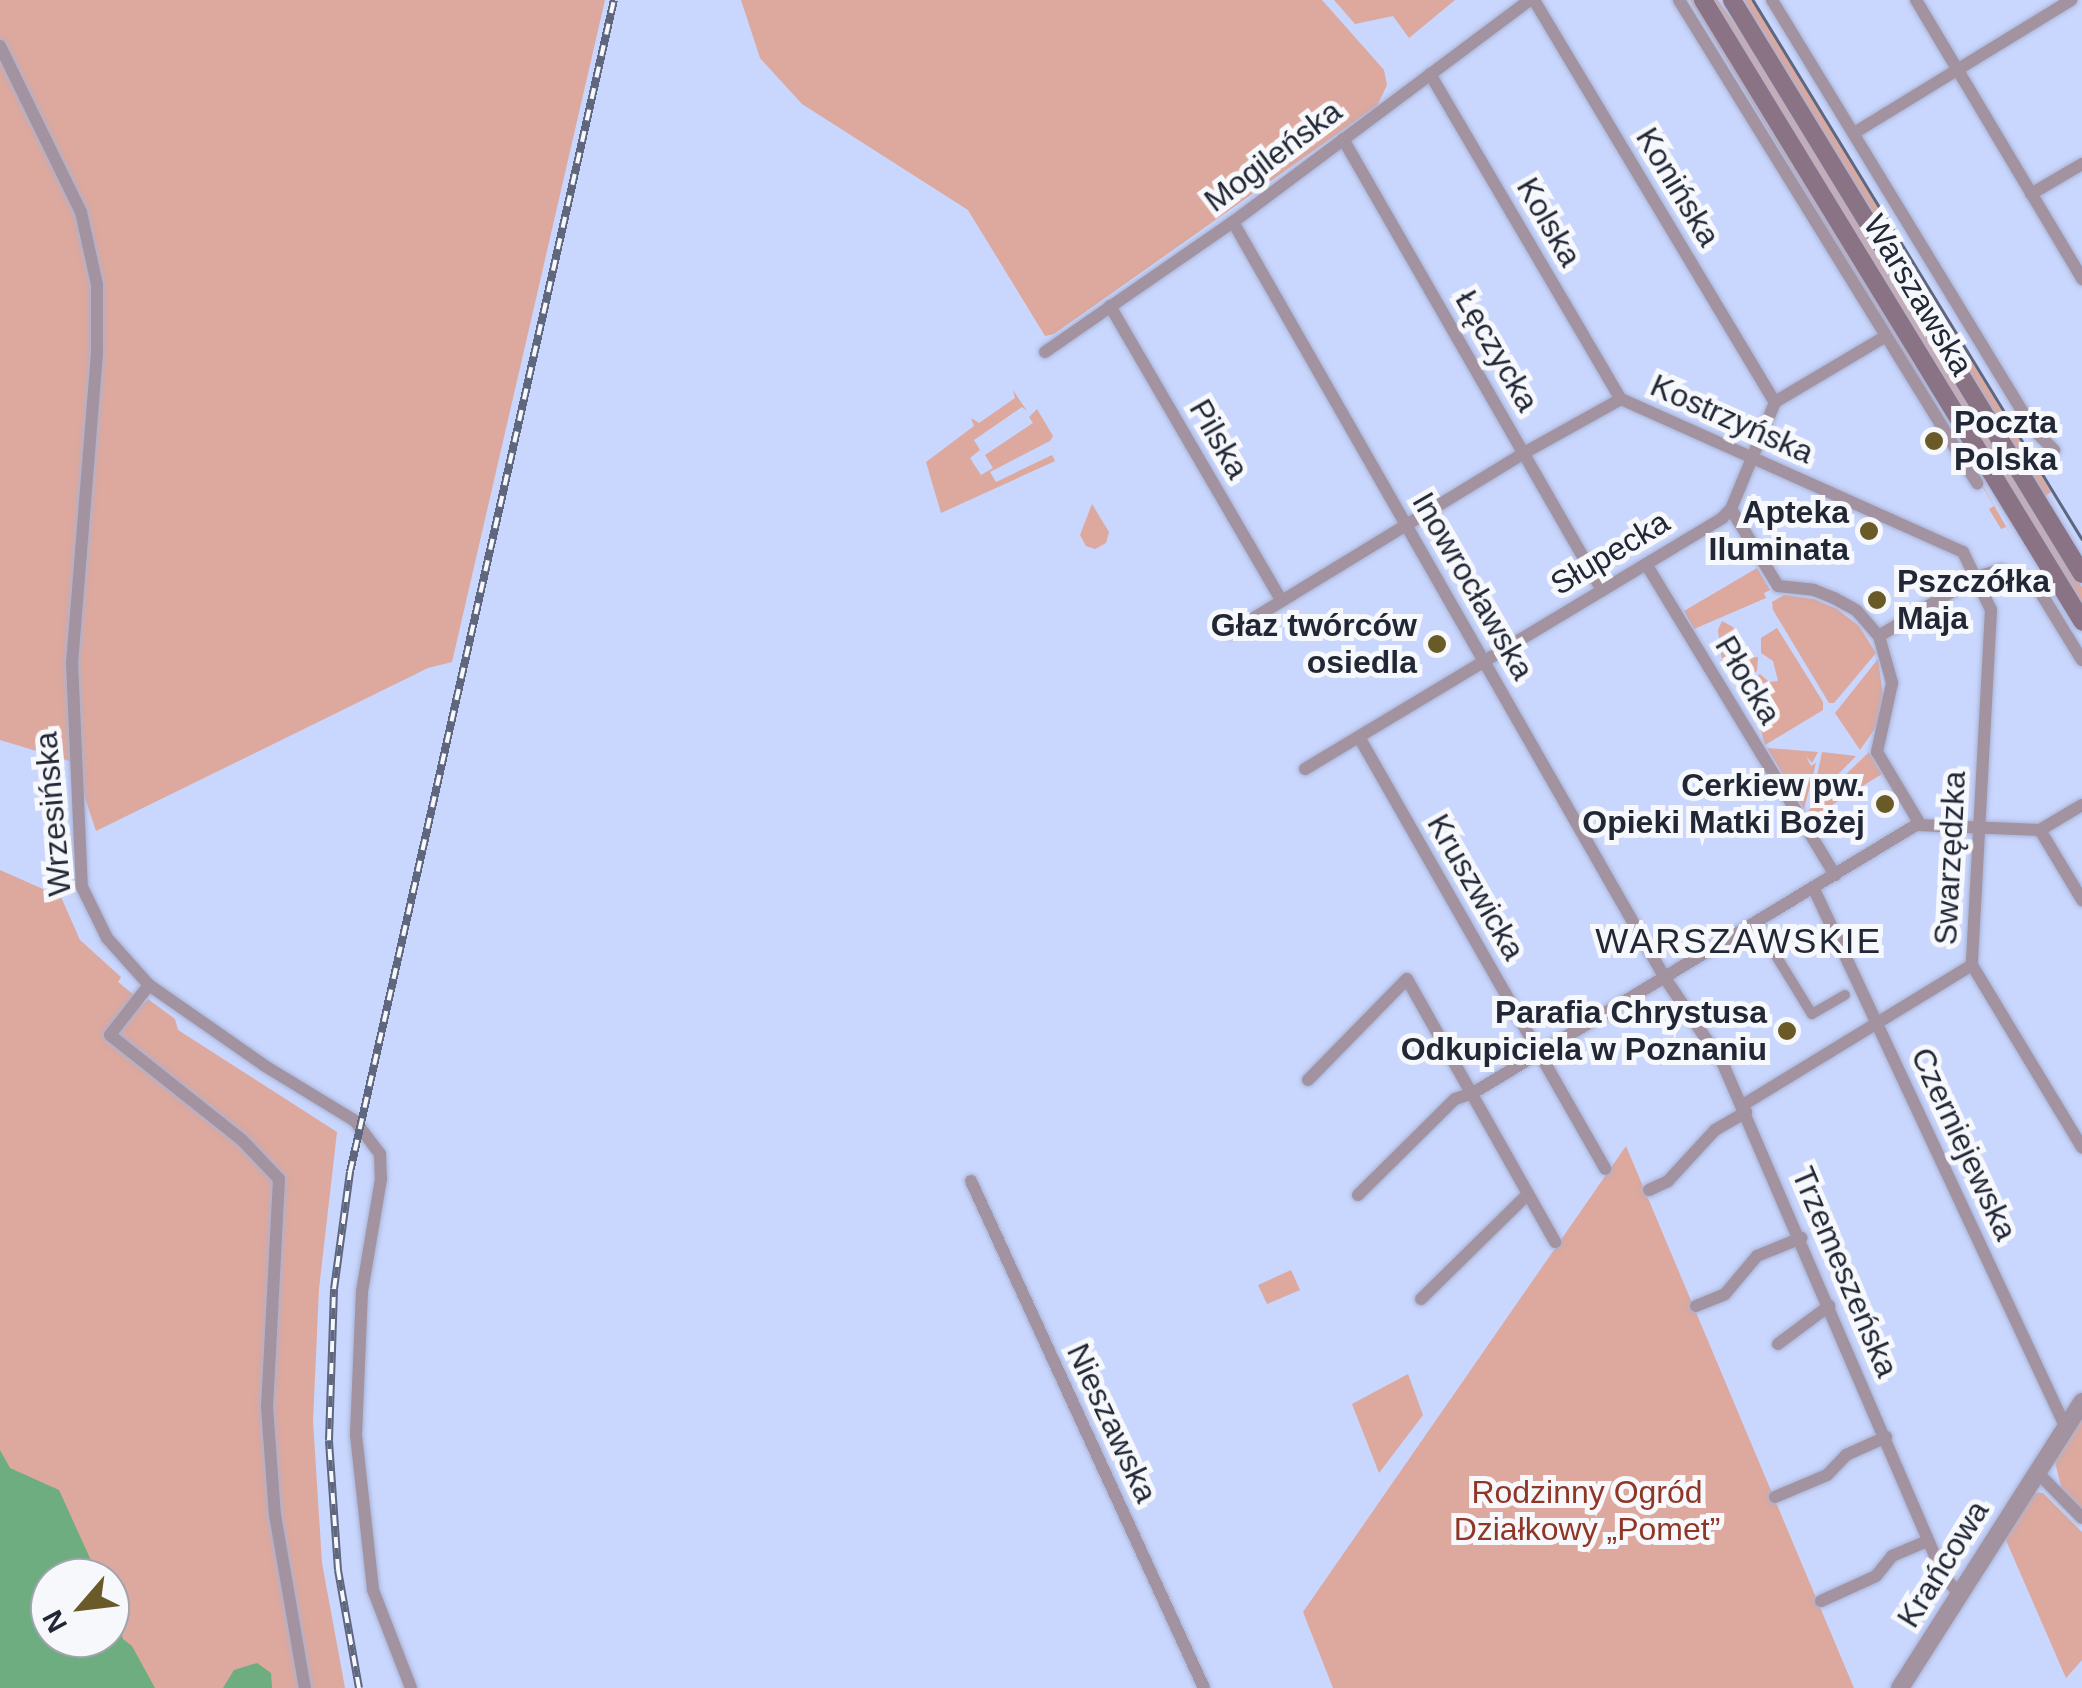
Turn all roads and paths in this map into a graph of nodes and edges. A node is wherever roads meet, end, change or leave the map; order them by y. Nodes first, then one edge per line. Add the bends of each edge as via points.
1 (1532, 0) edge
2 (1678, 0) edge
3 (1703, 0) edge
4 (1732, 0) edge
5 (1772, 0) edge
6 (1916, 0) edge
7 (2070, 0) edge
8 (0, 46) edge
9 (1958, 70) junction
10 (1430, 74) junction
11 (1854, 133) junction
12 (1343, 139) junction
13 (2082, 164) edge
14 (2031, 194) junction
15 (1232, 222) junction
16 (2082, 279) edge
17 (1110, 306) junction
18 (1886, 336) junction
19 (1045, 352) dead end
20 (1621, 399) junction
21 (1775, 402) junction
22 (2054, 450) dead end
23 (1524, 453) junction
24 (1752, 459) junction
25 (1977, 484) dead end
26 (1731, 509) junction
27 (1407, 525) junction
28 (1963, 552) joint
29 (1646, 564) junction
30 (2082, 574) edge
31 (1976, 577) junction
32 (1602, 590) junction
33 (1281, 600) junction
34 (2082, 621) edge
35 (1231, 632) dead end
36 (1879, 636) junction
37 (2082, 660) edge
38 (1484, 661) junction
39 (1359, 737) junction
40 (1305, 768) dead end
41 (2082, 804) edge
42 (1920, 824) junction
43 (1980, 829) junction
44 (2040, 830) junction
45 (1834, 875) junction
46 (1813, 887) junction
47 (2082, 900) edge
48 (1759, 928) dead end
49 (1972, 965) junction
50 (1665, 978) junction
51 (149, 984) junction
52 (1845, 995) dead end
53 (1877, 1023) junction
54 (1538, 1053) junction
55 (1308, 1080) dead end
56 (1473, 1093) junction
57 (1745, 1108) junction
58 (2082, 1147) edge
59 (1605, 1169) dead end
60 (971, 1181) dead end
61 (1649, 1190) dead end
62 (1528, 1194) junction
63 (1358, 1195) dead end
64 (1801, 1238) junction
65 (1556, 1242) dead end
66 (1421, 1299) dead end
67 (1696, 1306) dead end
68 (1829, 1306) junction
69 (1778, 1344) dead end
70 (2082, 1402) edge
71 (2064, 1426) junction
72 (1886, 1437) junction
73 (2037, 1472) junction
74 (1775, 1497) dead end
75 (2082, 1518) edge
76 (1928, 1541) junction
77 (1960, 1594) junction
78 (1821, 1601) dead end
79 (305, 1688) edge
80 (411, 1688) edge
81 (1204, 1688) edge
82 (1900, 1688) edge

1 - 10 street, Mogileńska
1 - 21 street, Konińska
2 - 18 street, Warszawska
3 - 34 main road, Warszawska
4 - 30 main road, Warszawska
5 - 11 street, Warszawska
6 - 9 street
7 - 9 street
8 - 51 street, Wrzesińska via 80,212 94,258 97,353 72,662 77,849 88,908
9 - 11 street
9 - 14 street
10 - 12 street, Mogileńska
10 - 20 street, Kolska
11 - 22 street, Warszawska via 2033,428
12 - 15 street, Mogileńska
12 - 23 street, Łęczycka
13 - 14 street
14 - 16 street
15 - 17 street, Mogileńska
15 - 27 street, Inowrocławska
17 - 19 street, Mogileńska
17 - 33 street, Pilska
18 - 21 street
18 - 25 street, Warszawska
20 - 23 street, Kostrzyńska
20 - 24 street, Kostrzyńska
21 - 24 street
23 - 27 street, Kostrzyńska
23 - 32 street, Łęczycka
24 - 26 street
24 - 28 street, Kostrzyńska
26 - 29 street, Słupecka
26 - 36 street via 1778,586 1834,598
27 - 33 street, Kostrzyńska
27 - 38 street, Inowrocławska
28 - 31 street, Swarzędzka
29 - 32 street, Słupecka
29 - 45 street, Płocka
31 - 36 street
31 - 37 street via 2001,570 2031,580
31 - 43 street, Swarzędzka via 1991,610
32 - 38 street, Słupecka
33 - 35 street, Kostrzyńska
36 - 42 street via 1892,683 1878,752
38 - 39 street, Słupecka
38 - 50 street, Inowrocławska
39 - 40 street, Słupecka
39 - 54 street, Kruszwicka
41 - 44 street
42 - 43 street
42 - 45 street
43 - 44 street
43 - 49 street, Swarzędzka
44 - 47 street
45 - 46 street
46 - 50 street
46 - 53 street, Czerniejewska
48 - 52 street via 1812,1014
49 - 53 street, Swarzędzka
49 - 58 street
50 - 54 street
50 - 57 street, Trzemeszeńska via 1724,1064
51 - 79 street via 110,1035 242,1140 279,1179 267,1407 275,1515
51 - 80 street, Wrzesińska via 356,1121 380,1154 362,1290 356,1434 372,1590
53 - 57 street, Swarzędzka
53 - 71 street, Czerniejewska
54 - 56 street
54 - 59 street, Kruszwicka
55 - 56 street via 1407,979
56 - 62 street
56 - 63 street via 1455,1098
57 - 61 street, Swarzędzka via 1668,1182
57 - 64 street, Trzemeszeńska
60 - 81 street, Nieszawska
62 - 65 street
62 - 66 street
64 - 67 street via 1757,1256 1725,1294
64 - 68 street, Trzemeszeńska
68 - 69 street
68 - 72 street, Trzemeszeńska
70 - 71 street, Krańcowa
71 - 73 street, Krańcowa
72 - 74 street via 1846,1455 1828,1476
72 - 76 street, Trzemeszeńska
73 - 75 street
73 - 77 street, Krańcowa
76 - 77 street, Trzemeszeńska
76 - 78 street via 1892,1556 1876,1576
77 - 82 street, Krańcowa

